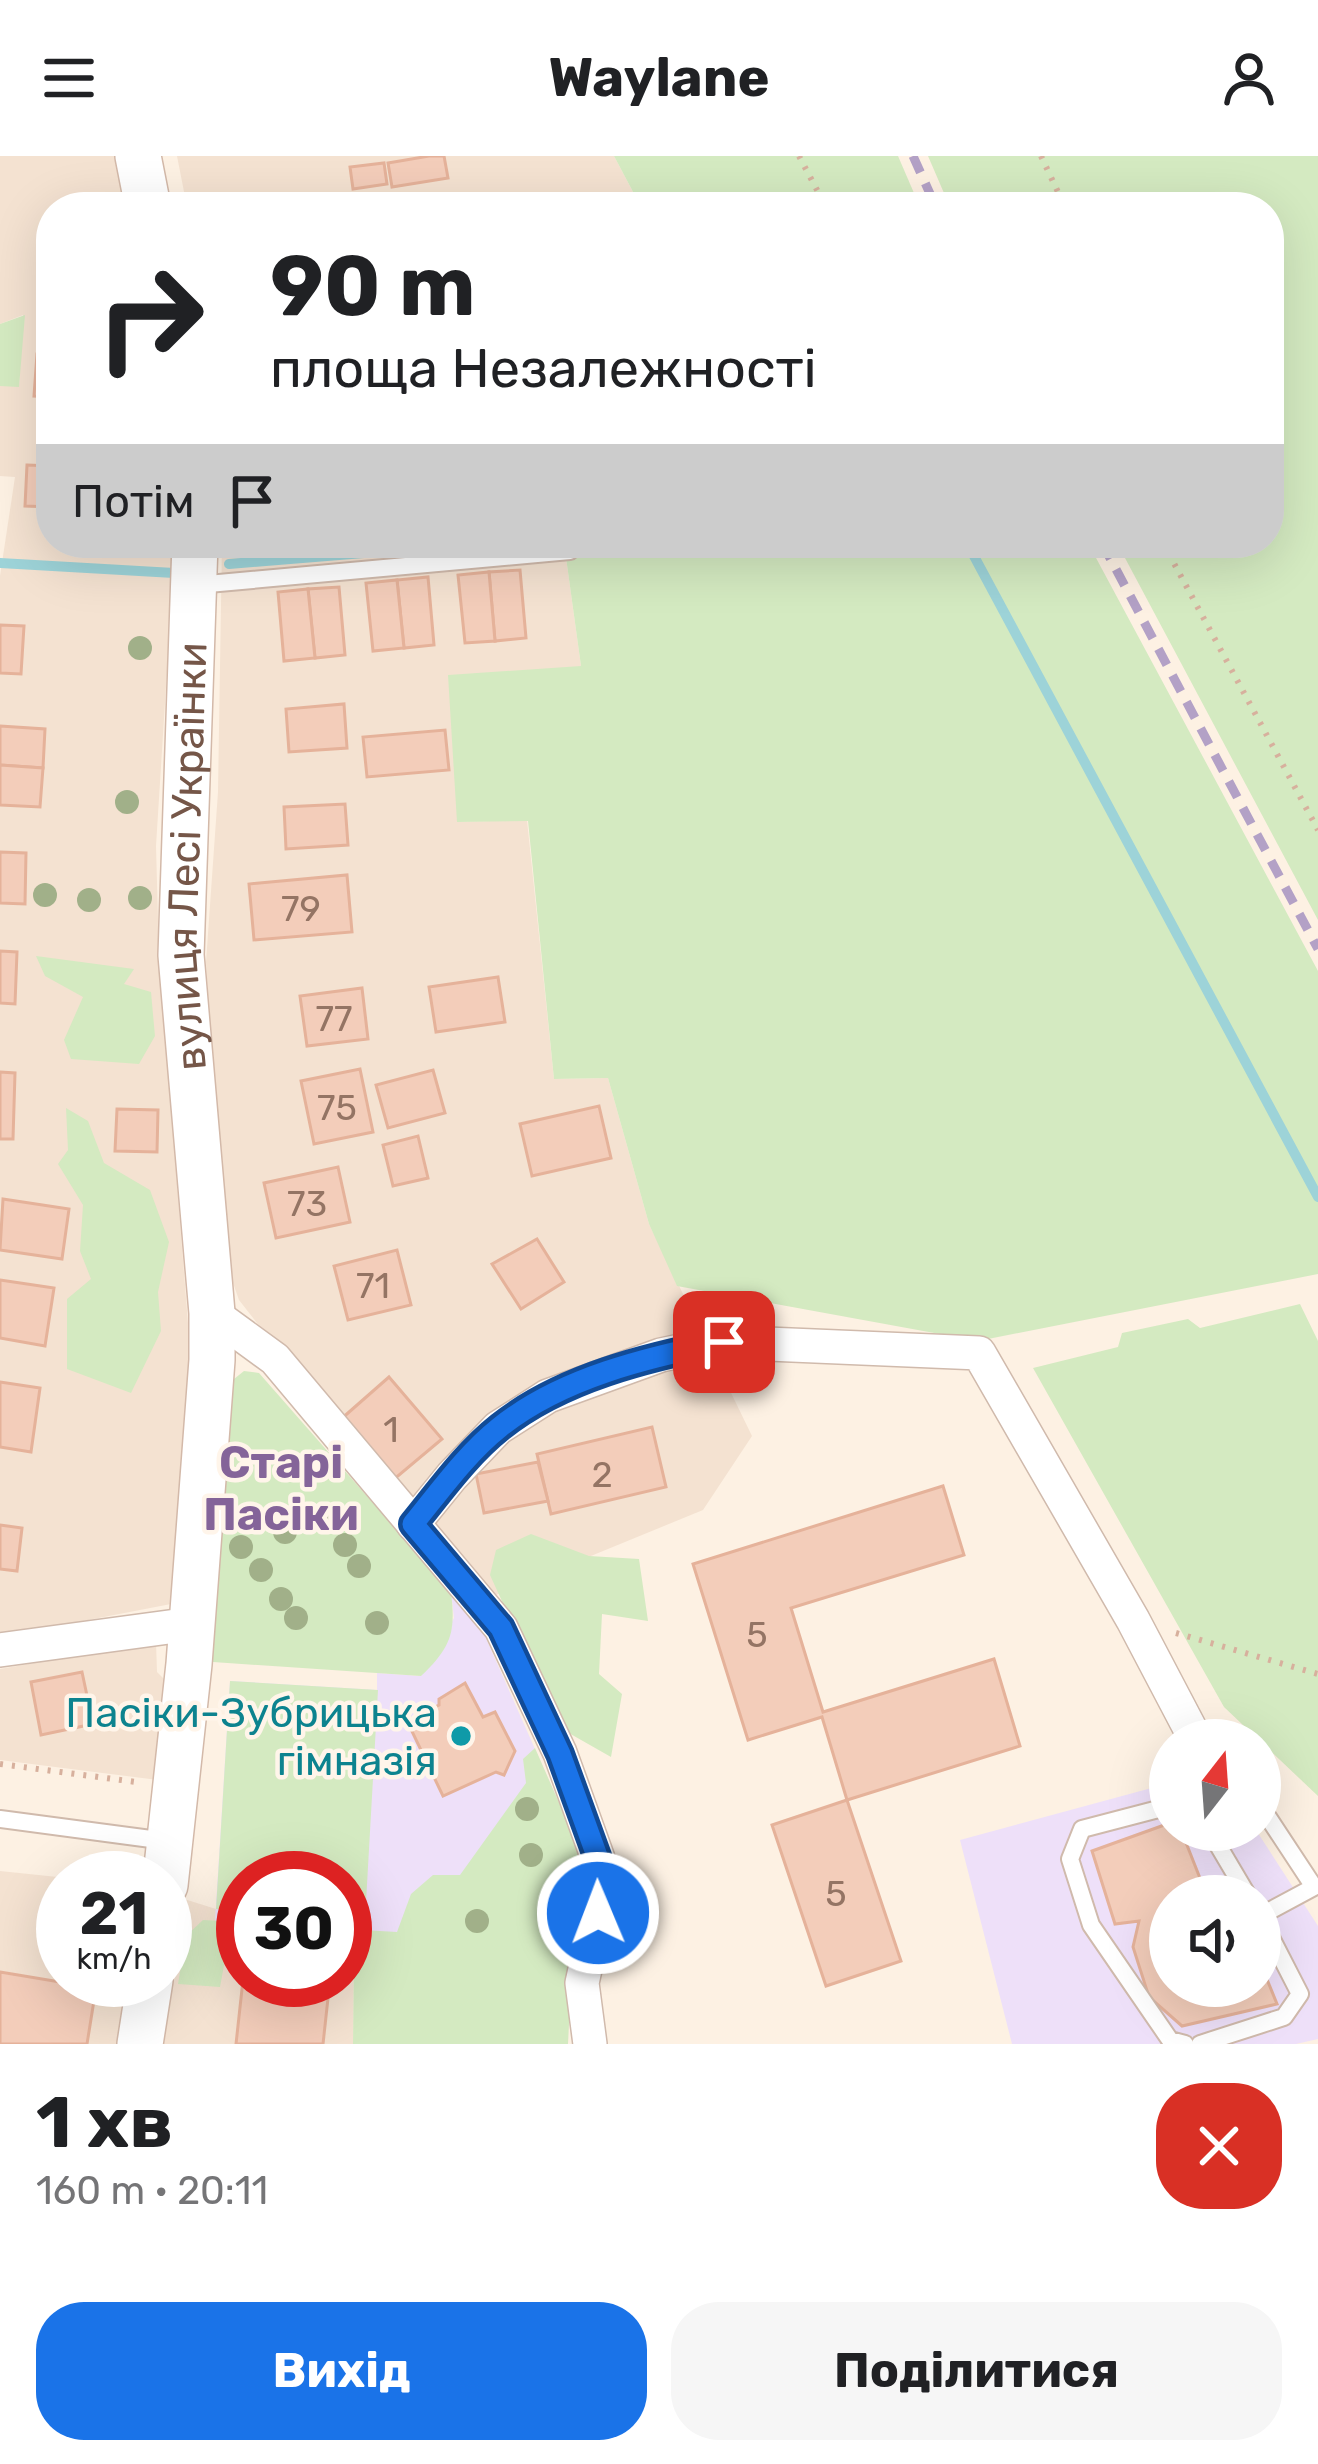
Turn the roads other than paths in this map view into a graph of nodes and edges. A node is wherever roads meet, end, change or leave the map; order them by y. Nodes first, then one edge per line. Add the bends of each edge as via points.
1 (138, 156) edge
2 (145, 192) edge
3 (368, 558) edge
4 (195, 564) edge
5 (212, 1313) junction
6 (413, 1524) junction
7 (191, 1624) junction
8 (0, 1649) edge
9 (1185, 1719) edge
10 (1149, 1811) edge
11 (0, 1819) edge
12 (1281, 1836) edge
13 (122, 1851) edge
14 (169, 1851) edge
15 (1281, 1904) edge
16 (1281, 1957) edge
17 (146, 2007) edge
18 (140, 2044) edge
19 (590, 2044) edge
20 (1185, 2044) edge
21 (1200, 2044) edge

1 - 2 main road
3 - 4 lane
4 - 5 main road, вулиця Лесі Українки via 181,955
5 - 6 street via 275,1359
5 - 7 main road, вулиця Лесі Українки
6 - 9 street via 498,1428 548,1396 661,1354 724,1342 979,1354
6 - 19 street via 501,1628 560,1754 605,1878 582,1983
7 - 8 street
7 - 14 main road, вулиця Лесі Українки
10 - 20 lane via 1082,1829 1070,1859 1091,1925 1170,2041
11 - 13 lane
12 - 15 lane via 1314,1886
16 - 21 lane via 1300,1994 1284,2017
17 - 18 main road

